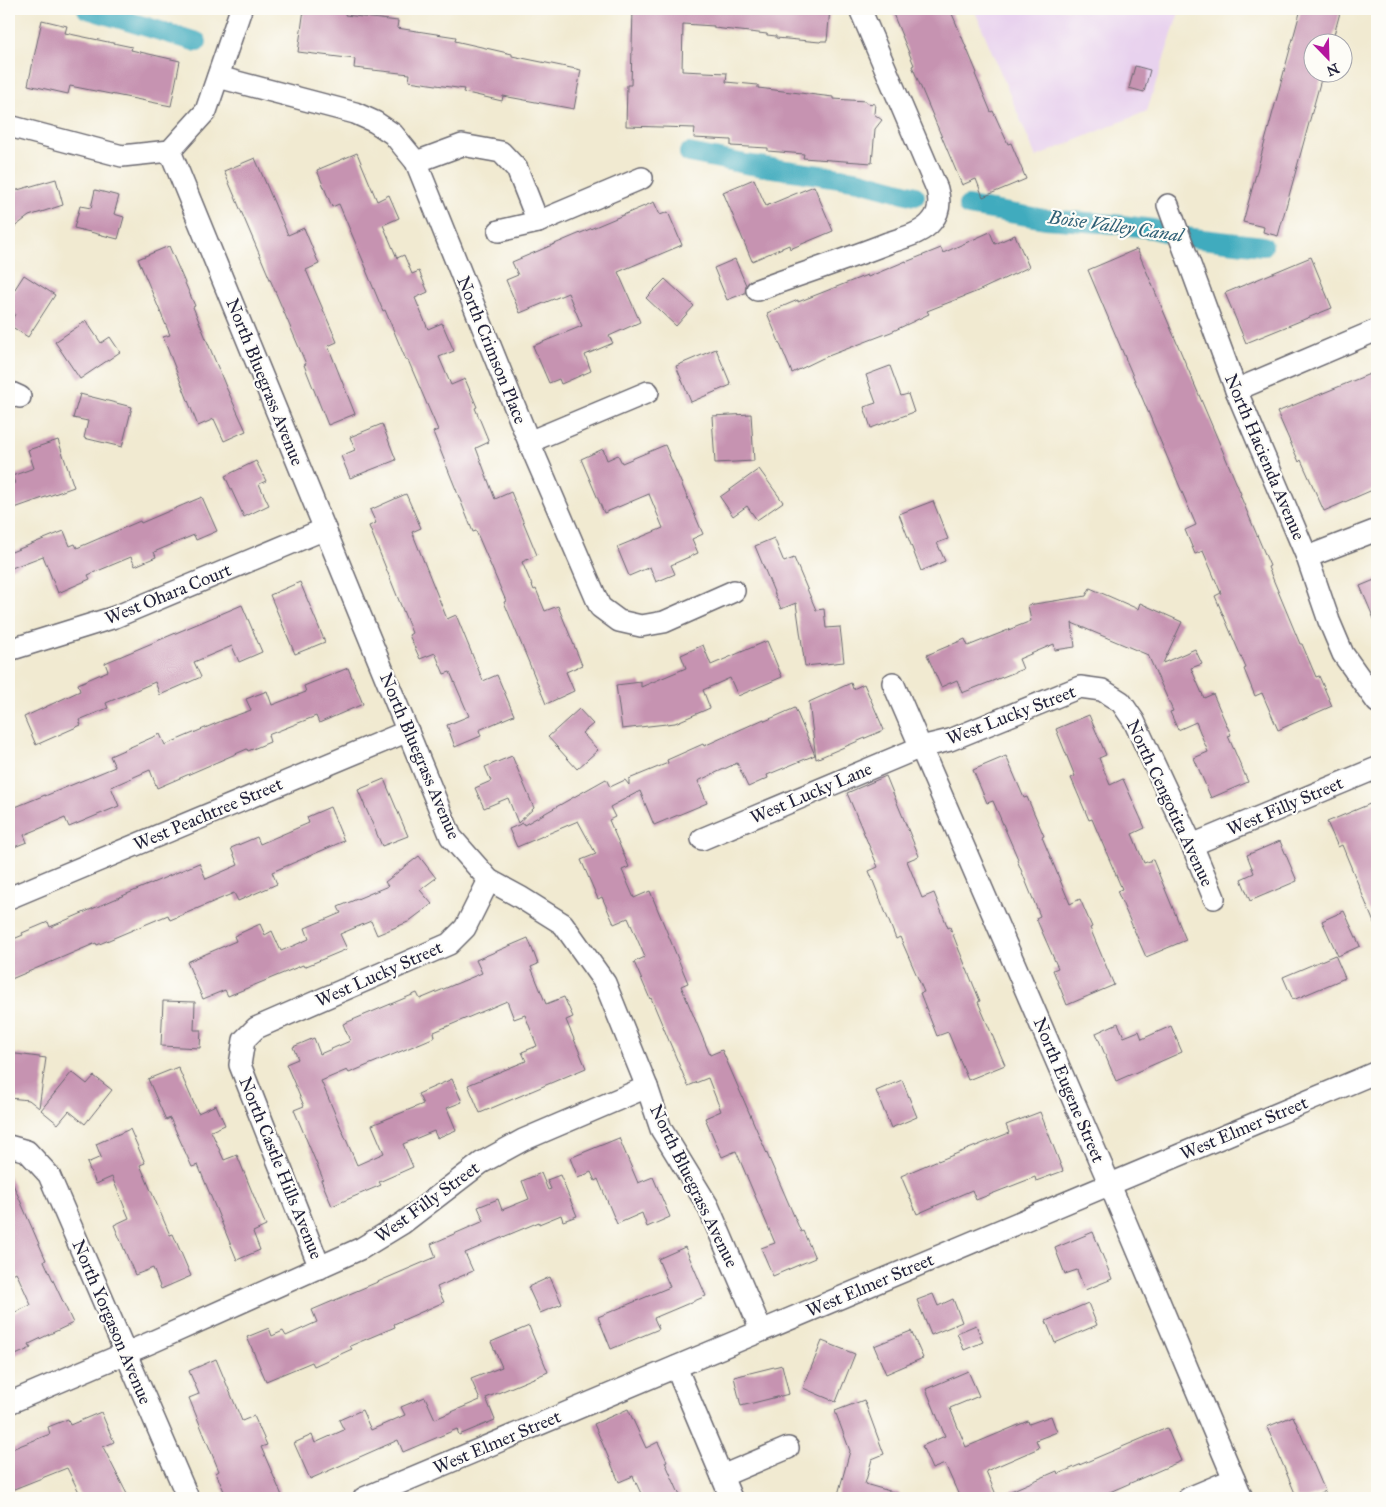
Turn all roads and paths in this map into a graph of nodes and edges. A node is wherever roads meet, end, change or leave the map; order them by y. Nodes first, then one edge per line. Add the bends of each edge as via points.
1 (242, 9) edge
2 (860, 9) edge
3 (218, 77) junction
4 (9, 126) edge
5 (170, 151) junction
6 (416, 162) junction
7 (642, 178) dead end
8 (1168, 205) dead end
9 (538, 222) junction
10 (498, 232) dead end
11 (757, 290) dead end
12 (1377, 330) edge
13 (1236, 390) junction
14 (648, 392) dead end
15 (529, 442) junction
16 (325, 529) junction
17 (1377, 530) edge
18 (1307, 557) junction
19 (734, 592) dead end
20 (9, 650) edge
21 (893, 683) dead end
22 (1102, 690) joint
23 (1377, 702) edge
24 (408, 731) junction
25 (921, 747) junction
26 (1377, 768) edge
27 (702, 839) dead end
28 (1192, 845) junction
29 (489, 880) junction
30 (9, 898) edge
31 (1214, 898) dead end
32 (244, 1040) joint
33 (1377, 1072) edge
34 (646, 1087) junction
35 (18, 1149) edge
36 (1110, 1185) junction
37 (320, 1268) junction
38 (762, 1330) junction
39 (125, 1354) junction
40 (676, 1367) junction
41 (9, 1403) edge
42 (788, 1448) dead end
43 (722, 1476) junction
44 (1234, 1479) junction
45 (188, 1498) edge
46 (364, 1498) edge
47 (731, 1498) edge
48 (1189, 1498) edge
49 (1242, 1498) edge

1 - 3 street
2 - 11 street via 937,189 940,199 938,210 933,221 923,229
3 - 5 street via 206,111
3 - 6 street, North Crimson Place via 375,122 392,134
4 - 5 street via 122,156
5 - 16 street, North Bluegrass Avenue
6 - 9 street via 462,144 501,152 517,168
6 - 15 street, North Crimson Place
7 - 9 street
8 - 13 street, North Hacienda Avenue
9 - 10 street
12 - 13 street
13 - 18 street, North Hacienda Avenue
14 - 15 street
15 - 19 street, North Crimson Place via 600,607 619,621 641,626 664,622
16 - 20 street, West Ohara Court via 115,616
16 - 24 street, North Bluegrass Avenue
17 - 18 street
18 - 23 street, North Hacienda Avenue via 1343,654
21 - 25 street, North Eugene Street
22 - 25 street, West Lucky Street via 1080,687 950,740
22 - 28 street, North Cengotita Avenue via 1121,702 1134,721
24 - 29 street, North Bluegrass Avenue via 451,837
24 - 30 street, West Peachtree Street
25 - 27 street, West Lucky Lane
25 - 36 street, North Eugene Street
26 - 28 street, West Filly Street
28 - 31 street, North Cengotita Avenue
29 - 32 street, West Lucky Street via 465,928 449,944 256,1028
29 - 34 street, North Bluegrass Avenue via 563,924 605,983
32 - 37 street, North Castle Hills Avenue via 240,1065
33 - 36 street, West Elmer Street
34 - 37 street, West Filly Street via 523,1140 481,1163 403,1223
34 - 38 street, North Bluegrass Avenue via 661,1129 708,1206
35 - 39 street, North Yorgason Avenue via 49,1175
36 - 38 street, West Elmer Street
36 - 44 street, North Eugene Street
37 - 39 street, West Filly Street
38 - 40 street, West Elmer Street
39 - 41 street, West Filly Street
39 - 45 street, North Yorgason Avenue
40 - 43 street
40 - 46 street, West Elmer Street
42 - 43 street
43 - 47 street
44 - 48 street
44 - 49 street, North Eugene Street

